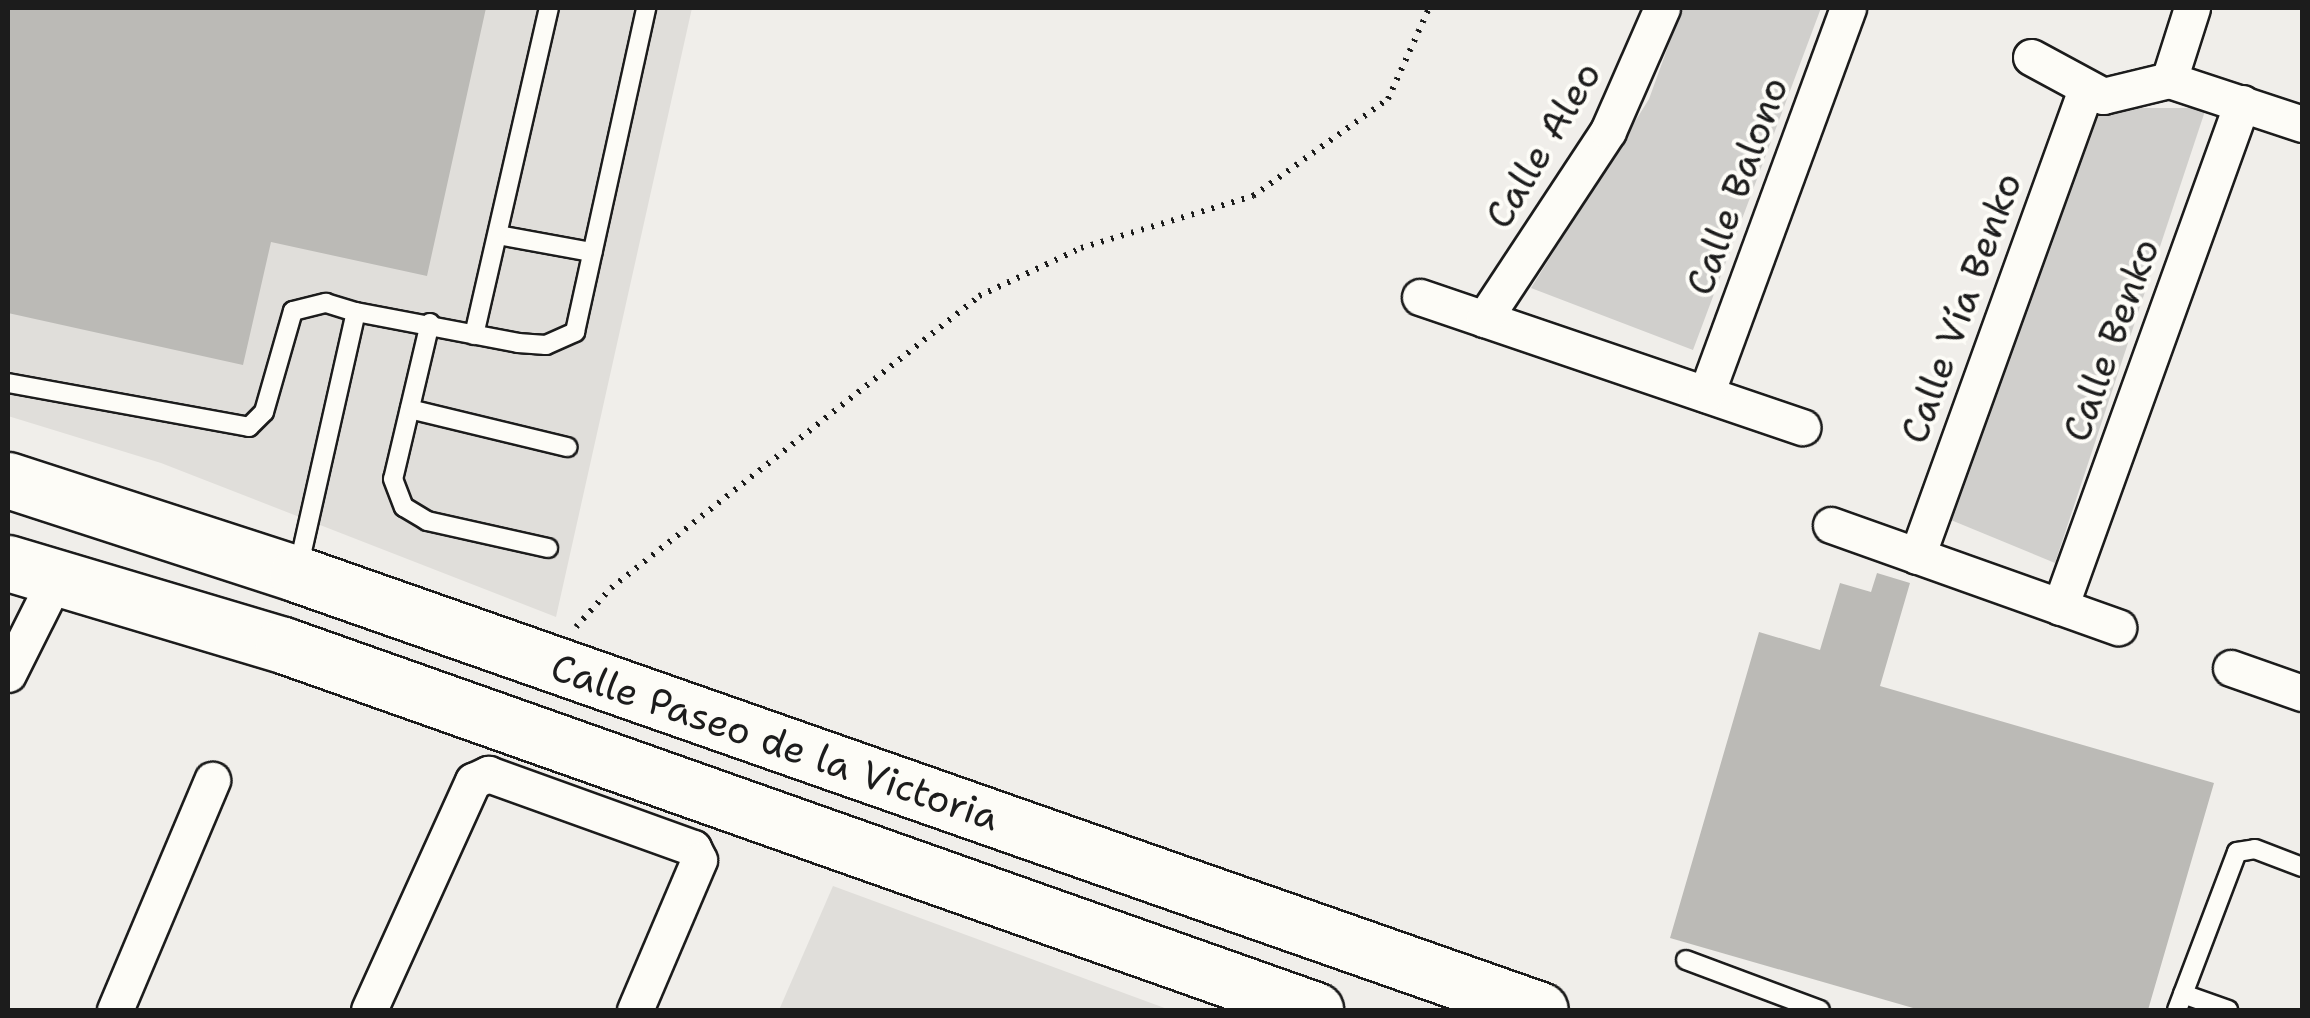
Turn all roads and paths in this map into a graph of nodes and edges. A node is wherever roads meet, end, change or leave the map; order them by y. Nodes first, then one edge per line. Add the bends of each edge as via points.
1 (549, 8) edge
2 (646, 8) edge
3 (1428, 8) edge
4 (1662, 8) edge
5 (1848, 8) edge
6 (2192, 8) edge
7 (2030, 57) dead end
8 (2169, 80) junction
9 (2086, 89) junction
10 (2242, 103) junction
11 (2302, 124) edge
12 (498, 235) junction
13 (592, 252) junction
14 (1420, 297) dead end
15 (356, 312) junction
16 (1484, 318) junction
17 (430, 323) junction
18 (474, 334) junction
19 (8, 384) edge
20 (1706, 394) junction
21 (410, 410) junction
22 (1802, 426) dead end
23 (567, 447) dead end
24 (8, 480) edge
25 (1831, 526) dead end
26 (548, 548) dead end
27 (1917, 556) junction
28 (33, 568) edge
29 (297, 574) junction
30 (2060, 606) junction
31 (2118, 627) dead end
32 (544, 661) junction
33 (2231, 668) dead end
34 (8, 674) edge
35 (2302, 693) edge
36 (212, 780) dead end
37 (2302, 867) edge
38 (1686, 960) dead end
39 (2180, 1002) edge
40 (115, 1010) edge
41 (369, 1010) edge
42 (635, 1010) edge
43 (1316, 1010) edge
44 (1540, 1010) edge
45 (1820, 1010) edge
46 (2228, 1010) edge

1 - 12 lane
2 - 13 lane
3 - 32 path via 1388,99 1253,196 1081,248 979,296 611,588
4 - 16 street, Calle Aleo via 1608,131
5 - 20 street, Calle Balono
6 - 8 street
7 - 9 street
8 - 9 street via 2118,98
8 - 10 street
9 - 27 street, Calle Vía Benko
10 - 11 street
10 - 30 street, Calle Benko
12 - 13 lane
12 - 18 lane
13 - 18 lane via 575,332 546,346
14 - 16 street
15 - 17 lane
15 - 19 lane via 326,302 293,310 264,412 249,427
15 - 29 lane
16 - 20 street
17 - 18 lane
17 - 21 lane
20 - 22 street
21 - 23 lane
21 - 26 lane via 394,478 404,507 427,521
24 - 29 main road, Calle Paseo de la Victoria
25 - 27 street
27 - 30 street
28 - 34 street
28 - 43 main road, Calle Paseo de la Victoria via 284,645
29 - 32 main road, Calle Paseo de la Victoria
30 - 31 street
32 - 44 main road, Calle Paseo de la Victoria
33 - 35 street
36 - 40 street
37 - 39 lane via 2255,849 2237,852
38 - 45 lane
39 - 46 lane
41 - 42 street via 472,781 507,774 683,839 699,860

